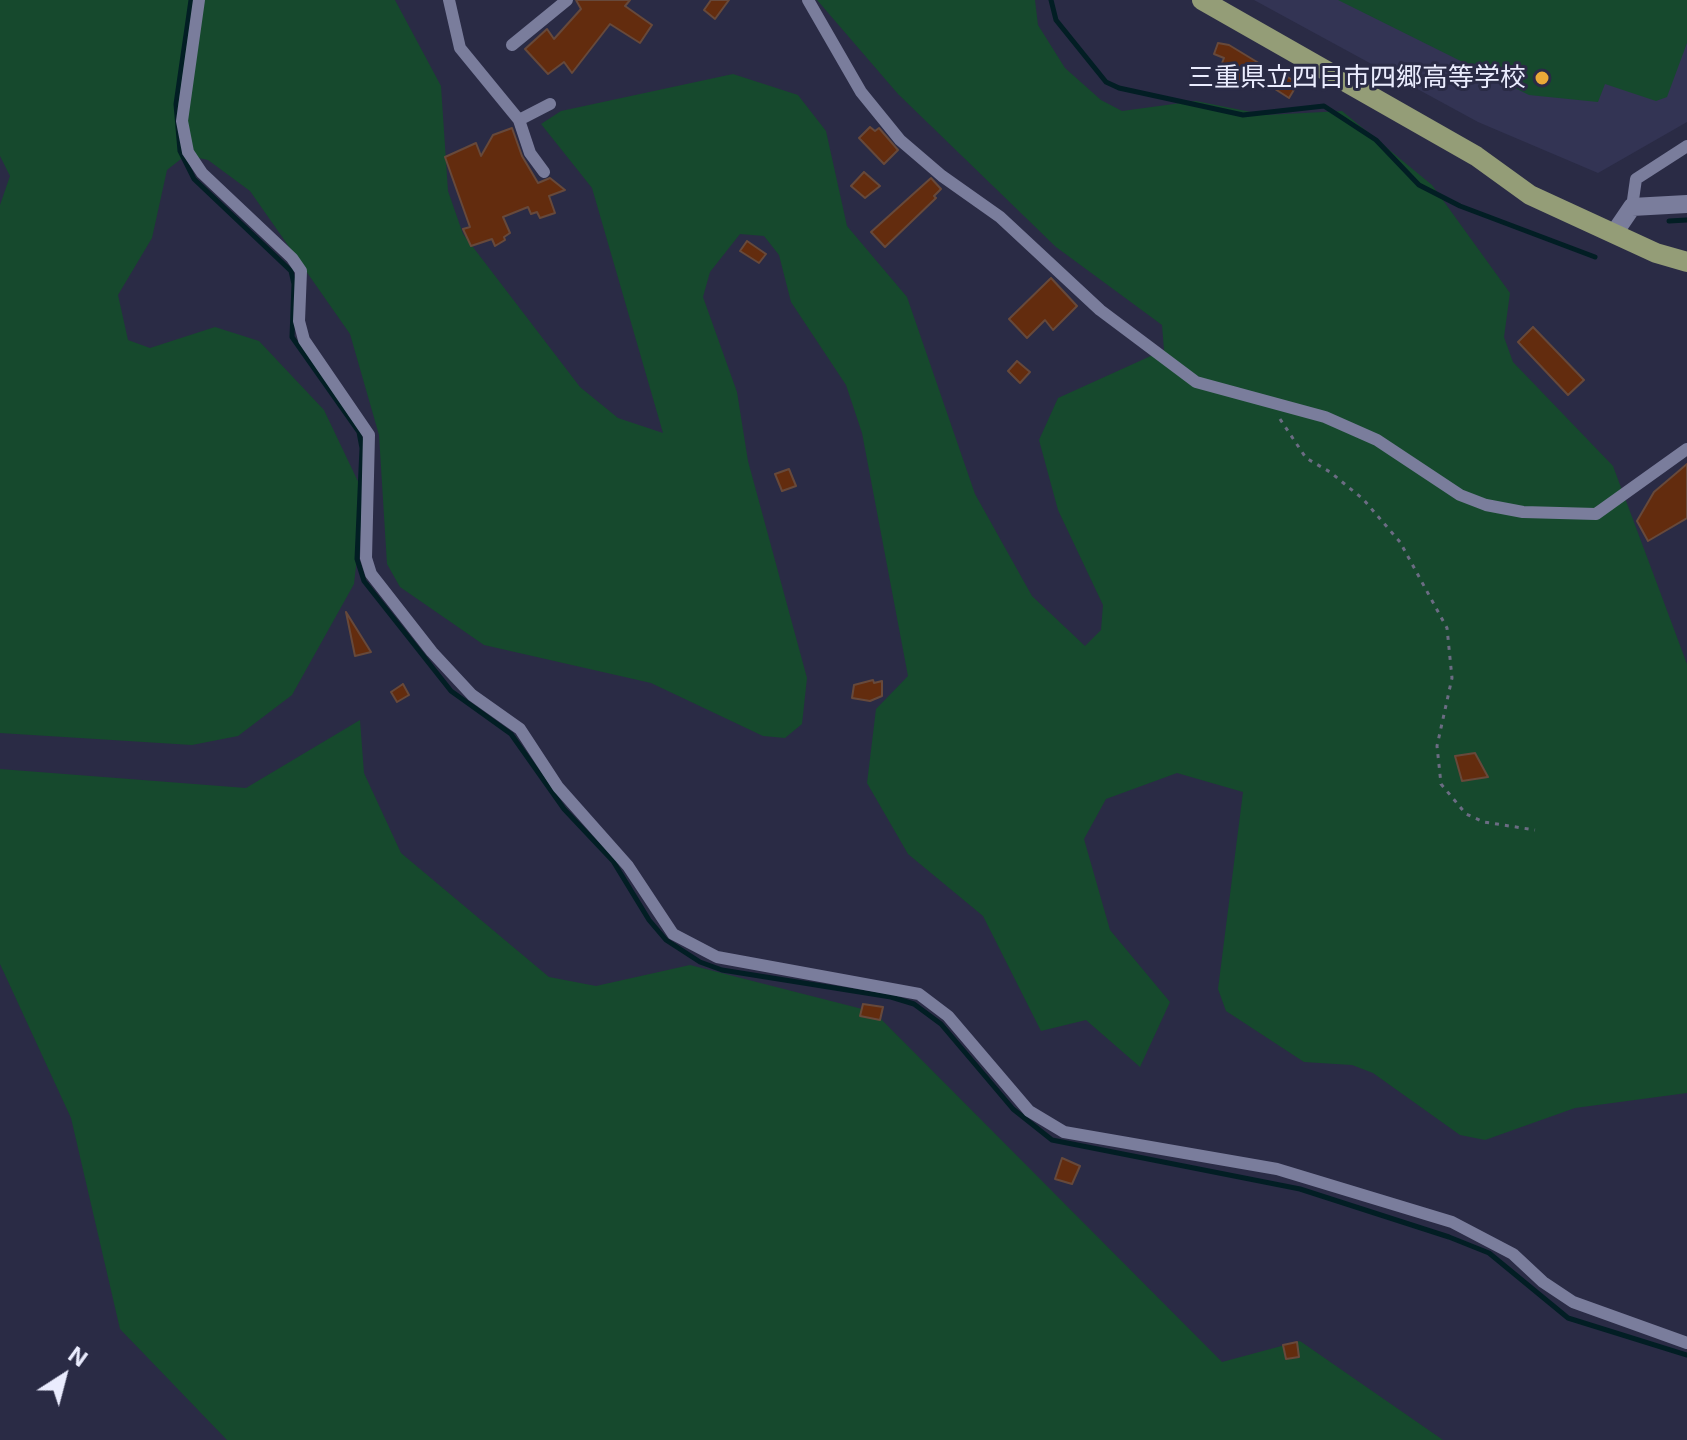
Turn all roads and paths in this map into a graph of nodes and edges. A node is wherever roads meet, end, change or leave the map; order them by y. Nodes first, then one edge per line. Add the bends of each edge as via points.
1 (199, 0) edge
2 (449, 0) edge
3 (567, 0) edge
4 (808, 0) edge
5 (1202, 0) edge
6 (512, 45) dead end
7 (550, 104) dead end
8 (519, 120) junction
9 (1687, 146) edge
10 (544, 172) dead end
11 (1687, 204) edge
12 (1632, 207) junction
13 (1615, 232) junction
14 (1687, 262) edge
15 (1270, 403) junction
16 (1687, 449) edge
17 (1535, 830) dead end
18 (1687, 1343) edge

1 - 18 street via 182,121 188,152 202,173 301,271 299,321 304,340 369,435 366,558 371,574 472,695 520,729 558,787 628,866 673,934 717,957 919,994 948,1016 1029,1111 1064,1132 1277,1169 1452,1222 1513,1254 1573,1302
2 - 8 street via 460,48
3 - 6 street
4 - 15 street via 879,117 923,160 1000,217 1100,310 1183,375
5 - 13 main road via 1476,156 1530,195
7 - 8 street
8 - 10 street via 530,153
9 - 12 street via 1636,179
11 - 12 main road
12 - 13 main road
13 - 14 main road
15 - 16 street via 1354,429 1460,495 1523,512 1596,514
15 - 17 path via 1306,458 1363,499 1400,542 1447,628 1452,678 1437,746 1441,784 1466,814

